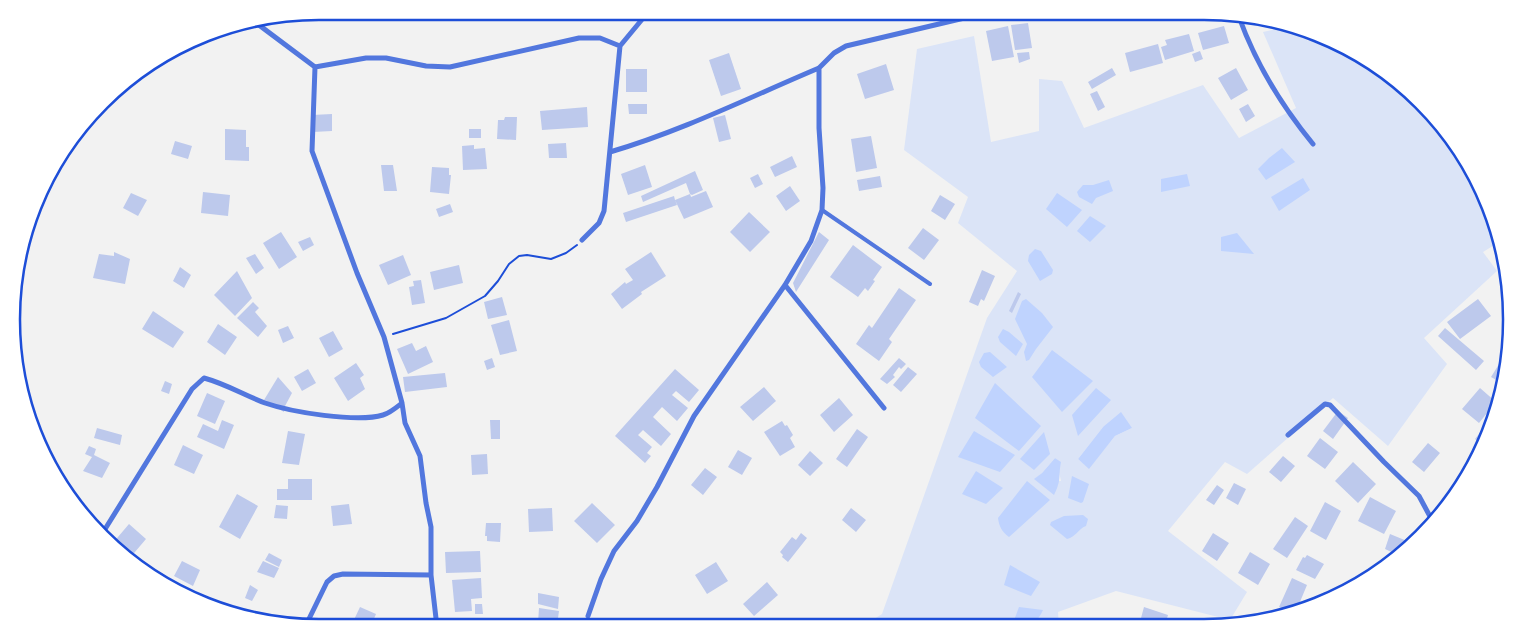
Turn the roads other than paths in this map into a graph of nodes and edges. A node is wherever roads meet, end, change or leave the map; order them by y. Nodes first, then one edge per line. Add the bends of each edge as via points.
1 (642, 20) edge
2 (956, 20) edge
3 (1242, 23) edge
4 (260, 26) edge
5 (620, 46) junction
6 (315, 67) junction
7 (819, 68) junction
8 (1313, 144) dead end
9 (610, 152) junction
10 (822, 210) junction
11 (582, 240) road end
12 (785, 284) junction
13 (930, 284) dead end
14 (402, 403) junction
15 (884, 408) dead end
16 (1288, 435) dead end
17 (1430, 516) edge
18 (105, 528) edge
19 (431, 575) junction
20 (588, 616) dead end
21 (309, 618) edge
22 (436, 619) edge

1 - 5 street
2 - 7 street via 846,46
3 - 8 street via 1263,71 1288,114
4 - 6 street
5 - 6 street via 600,38 579,38 450,67 366,58
5 - 9 street
6 - 14 street via 312,150 384,336
7 - 9 street via 687,125
7 - 10 street
9 - 11 street via 604,210 599,222
10 - 12 street via 811,241
10 - 13 lane
12 - 15 street
12 - 20 street via 694,416 657,487 614,551 600,579
14 - 18 street via 384,415 361,419 291,411 204,378 192,389
14 - 19 street via 405,423 420,456 431,527
16 - 17 street via 1325,404 1330,405 1419,496
19 - 21 street via 334,576 327,582
19 - 22 street

